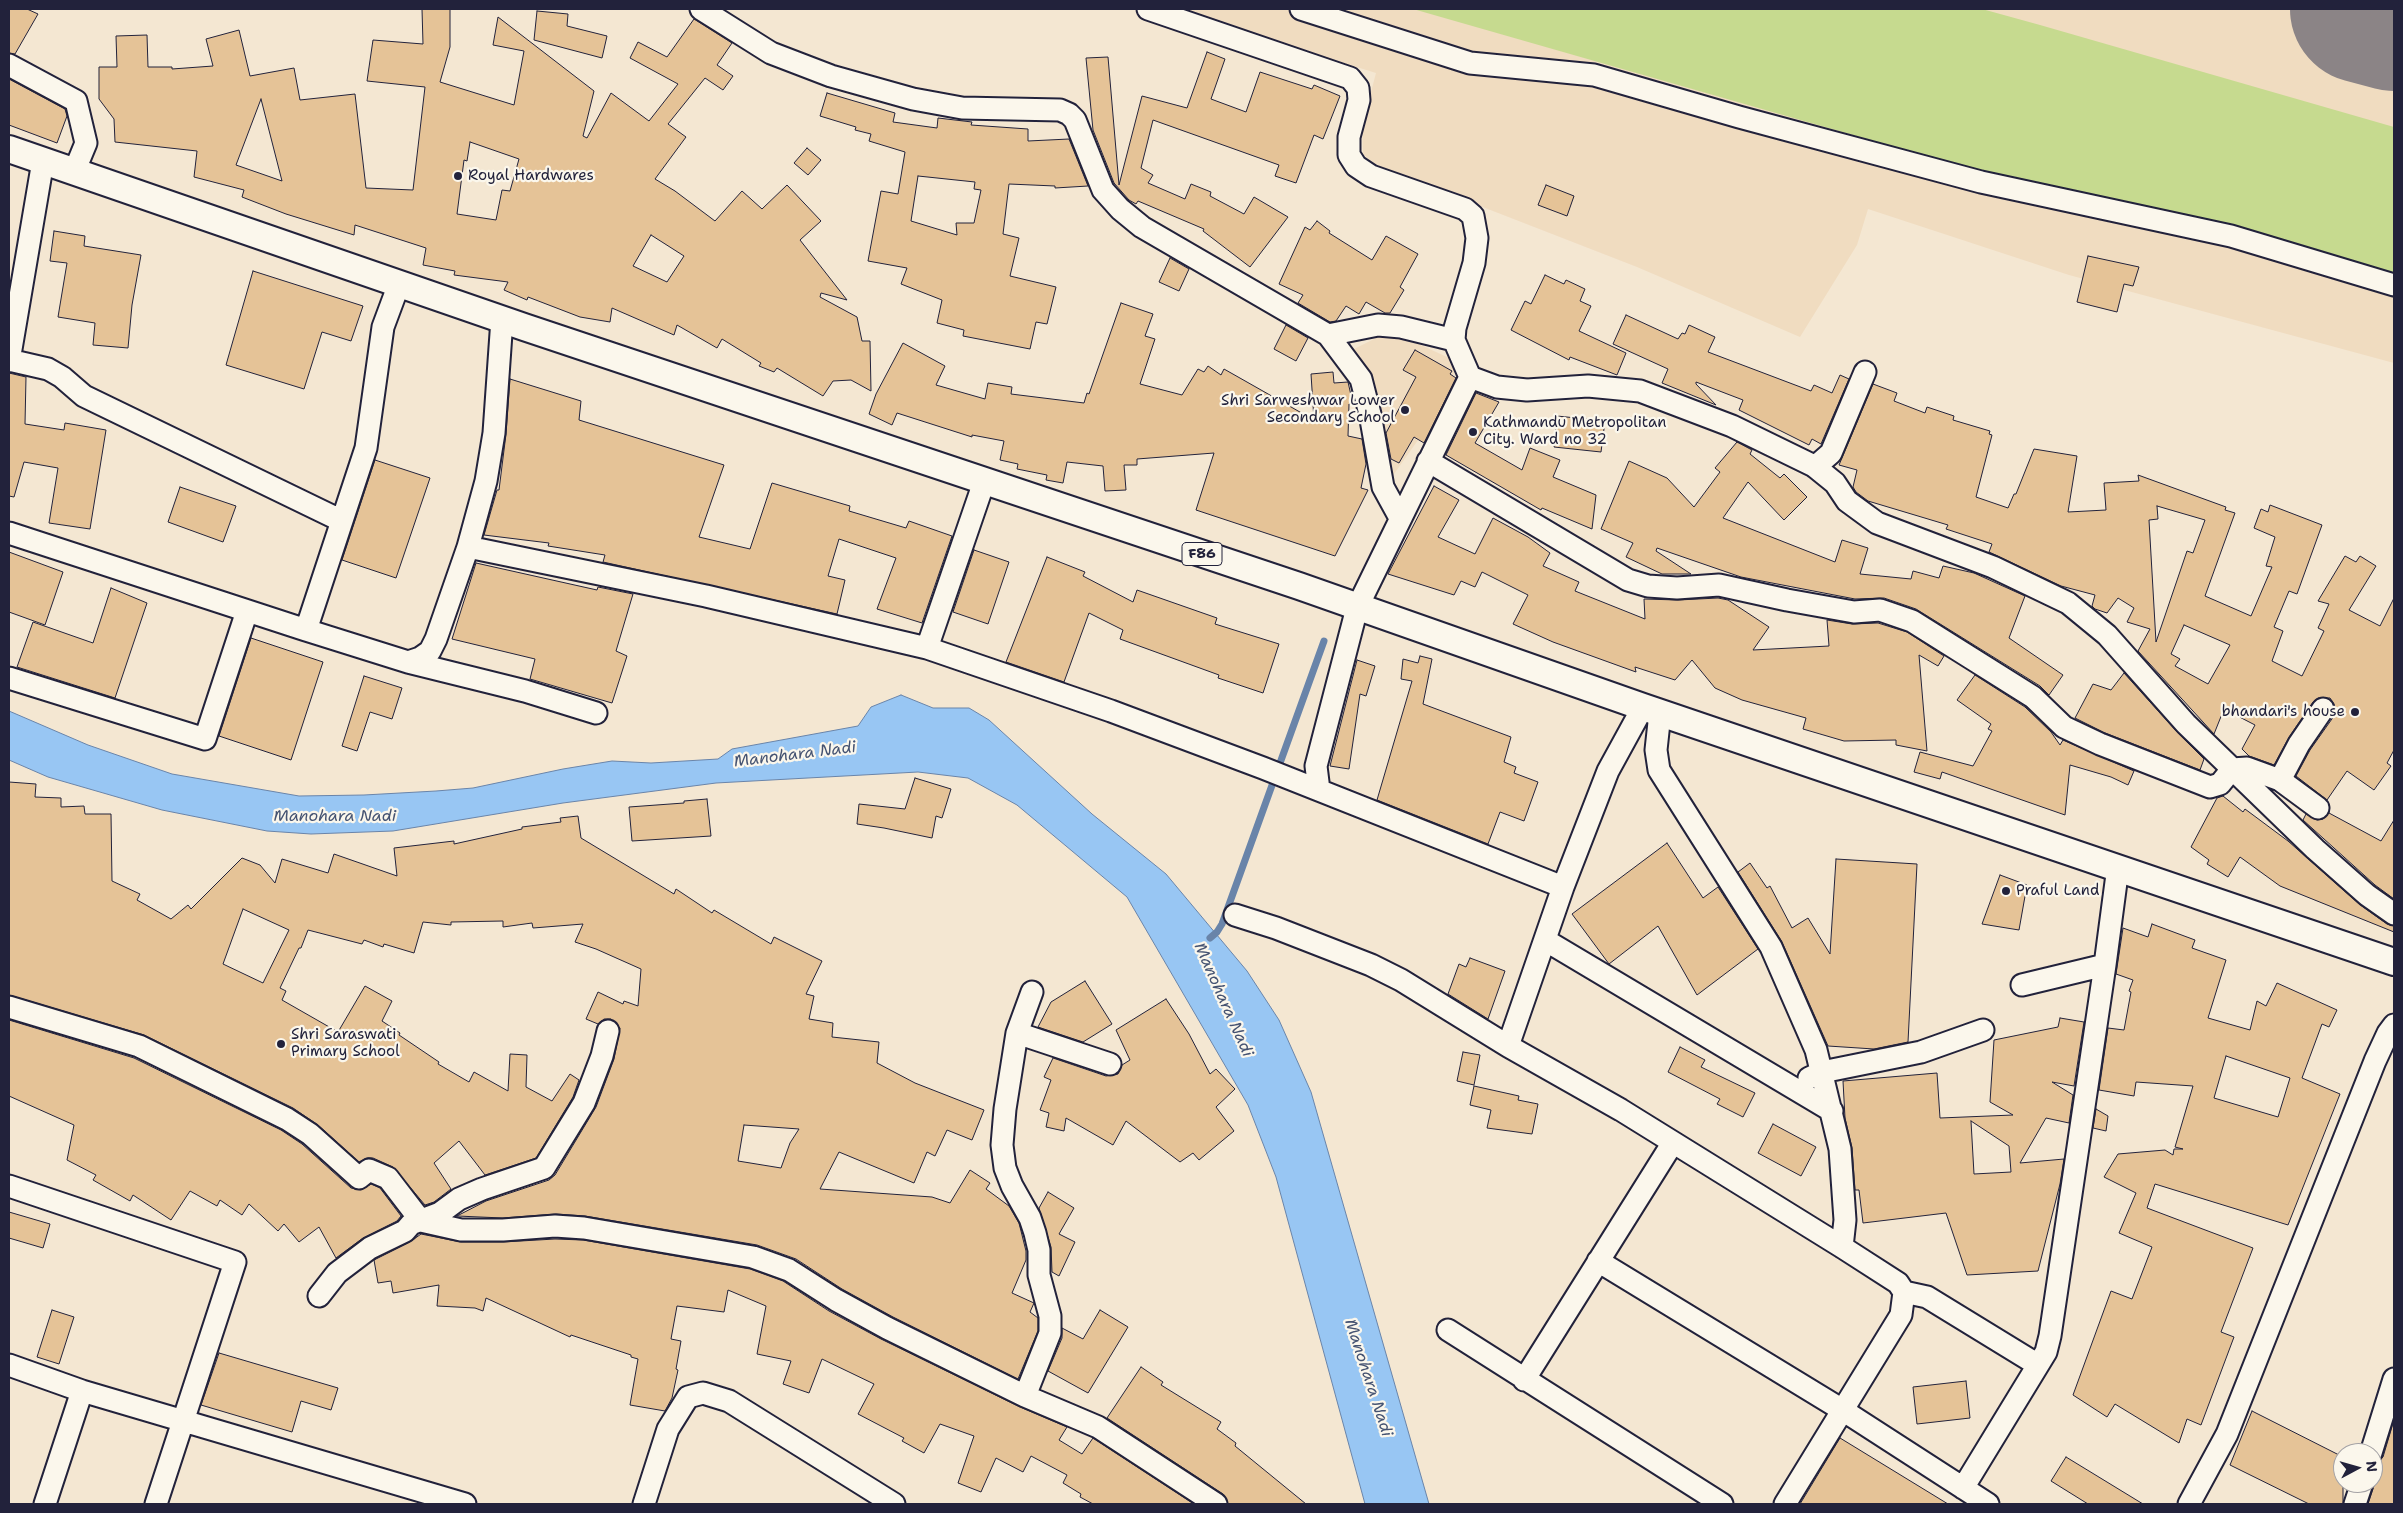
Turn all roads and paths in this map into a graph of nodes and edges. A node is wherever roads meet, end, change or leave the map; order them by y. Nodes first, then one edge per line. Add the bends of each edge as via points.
1 (701, 9) edge
2 (1148, 9) edge
3 (1301, 9) edge
4 (9, 65) edge
5 (9, 150) edge
6 (43, 161) junction
7 (74, 172) junction
8 (399, 284) junction
9 (2394, 285) edge
10 (502, 319) junction
11 (1328, 335) junction
12 (1454, 340) junction
13 (9, 360) edge
14 (1865, 372) dead end
15 (1470, 377) junction
16 (1428, 461) junction
17 (1814, 467) junction
18 (984, 482) junction
19 (1400, 518) junction
20 (342, 521) junction
21 (9, 533) edge
22 (468, 547) junction
23 (1357, 608) junction
24 (246, 611) junction
25 (306, 630) junction
26 (927, 648) junction
27 (408, 662) junction
28 (9, 678) edge
29 (2322, 708) dead end
30 (1652, 710) junction
31 (596, 713) dead end
32 (2232, 769) junction
33 (2280, 780) junction
34 (1312, 787) junction
35 (2318, 808) dead end
36 (2118, 866) junction
37 (1564, 887) junction
38 (2394, 914) edge
39 (1234, 915) dead end
40 (1545, 940) junction
41 (2393, 958) edge
42 (2105, 965) junction
43 (2022, 985) dead end
44 (1032, 992) dead end
45 (9, 1007) edge
46 (2394, 1026) edge
47 (1983, 1030) dead end
48 (608, 1031) dead end
49 (1017, 1033) junction
50 (1508, 1046) junction
51 (1110, 1064) dead end
52 (1822, 1072) junction
53 (1791, 1086) junction
54 (1832, 1111) junction
55 (1672, 1144) junction
56 (9, 1186) edge
57 (421, 1221) junction
58 (1842, 1247) junction
59 (1598, 1261) junction
60 (1904, 1292) junction
61 (319, 1296) dead end
62 (1448, 1330) dead end
63 (9, 1365) edge
64 (2038, 1365) junction
65 (2394, 1379) edge
66 (1524, 1380) junction
67 (82, 1391) junction
68 (1025, 1396) junction
69 (2390, 1405) edge
70 (1844, 1411) junction
71 (183, 1420) junction
72 (2375, 1443) edge
73 (1963, 1488) junction
74 (45, 1504) edge
75 (156, 1504) edge
76 (465, 1504) edge
77 (644, 1504) edge
78 (894, 1504) edge
79 (1216, 1504) edge
80 (1722, 1504) edge
81 (1785, 1504) edge
82 (1988, 1504) edge
83 (2189, 1504) edge

1 - 11 street via 771,53 840,79 913,99 962,108 1060,110 1069,114 1075,120 1103,190 1120,210 1142,227
2 - 12 street via 1350,78 1358,88 1359,100 1349,137 1349,155 1356,166 1372,176 1465,210 1473,216 1477,238 1474,263
3 - 9 street via 1470,63 1594,75 1982,182 2231,236
4 - 7 street via 76,101 86,143
5 - 6 main road, F86
6 - 7 main road, F86
6 - 13 street
7 - 8 main road, F86
8 - 10 main road, F86
8 - 20 street via 382,327 366,448
10 - 18 main road, F86
10 - 22 street via 494,432 486,481
11 - 12 street via 1378,325
11 - 19 street via 1360,379 1383,487
12 - 15 street
13 - 20 street via 48,369 84,396
14 - 17 street via 1831,453
15 - 16 street
15 - 17 street via 1497,387 1527,390 1588,386 1640,391 1732,426
16 - 19 street
16 - 32 street via 1628,580 1648,586 1676,588 1719,585 1854,612 1880,610 1912,621 2033,696 2064,727 2100,744 2210,787 2220,784
17 - 32 street via 1876,523 1993,567 2068,603 2107,635 2186,724
18 - 23 main road, F86
18 - 26 street
19 - 23 street
20 - 25 street
21 - 24 street
22 - 26 street via 706,596
22 - 27 street via 430,651
23 - 30 main road, F86
23 - 34 street
24 - 25 street
24 - 28 street via 205,739
25 - 27 street
26 - 34 street
27 - 31 street via 525,691
29 - 33 street
30 - 36 main road, F86
30 - 37 street via 1608,771
30 - 52 street via 1659,770 1771,947 1816,1050
32 - 33 street via 2247,768
32 - 38 street via 2315,849
33 - 35 street
34 - 37 street
36 - 41 main road, F86
36 - 42 street
37 - 40 street
39 - 50 street via 1371,965
40 - 50 street
40 - 53 street
42 - 43 street
42 - 64 street via 2050,1336
44 - 49 street
45 - 57 street via 139,1046 287,1119 310,1134 359,1178 369,1170 388,1178
46 - 83 street via 2375,1061 2228,1434
47 - 52 street via 1921,1052
48 - 57 street via 584,1103 544,1168 467,1196
49 - 51 street
49 - 68 street via 1002,1145 1005,1168 1035,1233 1039,1275 1050,1324 1050,1333
50 - 55 street via 1621,1110
52 - 53 street
52 - 54 street
53 - 54 street
54 - 58 street via 1840,1149 1844,1220
55 - 58 street
55 - 59 street
56 - 71 street via 235,1262
57 - 61 street via 350,1262
57 - 68 street via 461,1230 584,1228 753,1257 789,1270 887,1328
58 - 60 street via 1898,1283
59 - 66 street
59 - 70 street
60 - 64 street via 1927,1297
60 - 70 street via 1901,1315
62 - 66 street
63 - 67 street
64 - 73 street
65 - 69 street
66 - 80 street
67 - 71 street
67 - 74 street
68 - 79 street via 1098,1428
69 - 72 street
70 - 73 street
70 - 81 street
71 - 75 street
71 - 76 street
73 - 82 street
77 - 78 street via 668,1429 688,1397 703,1393 729,1401

